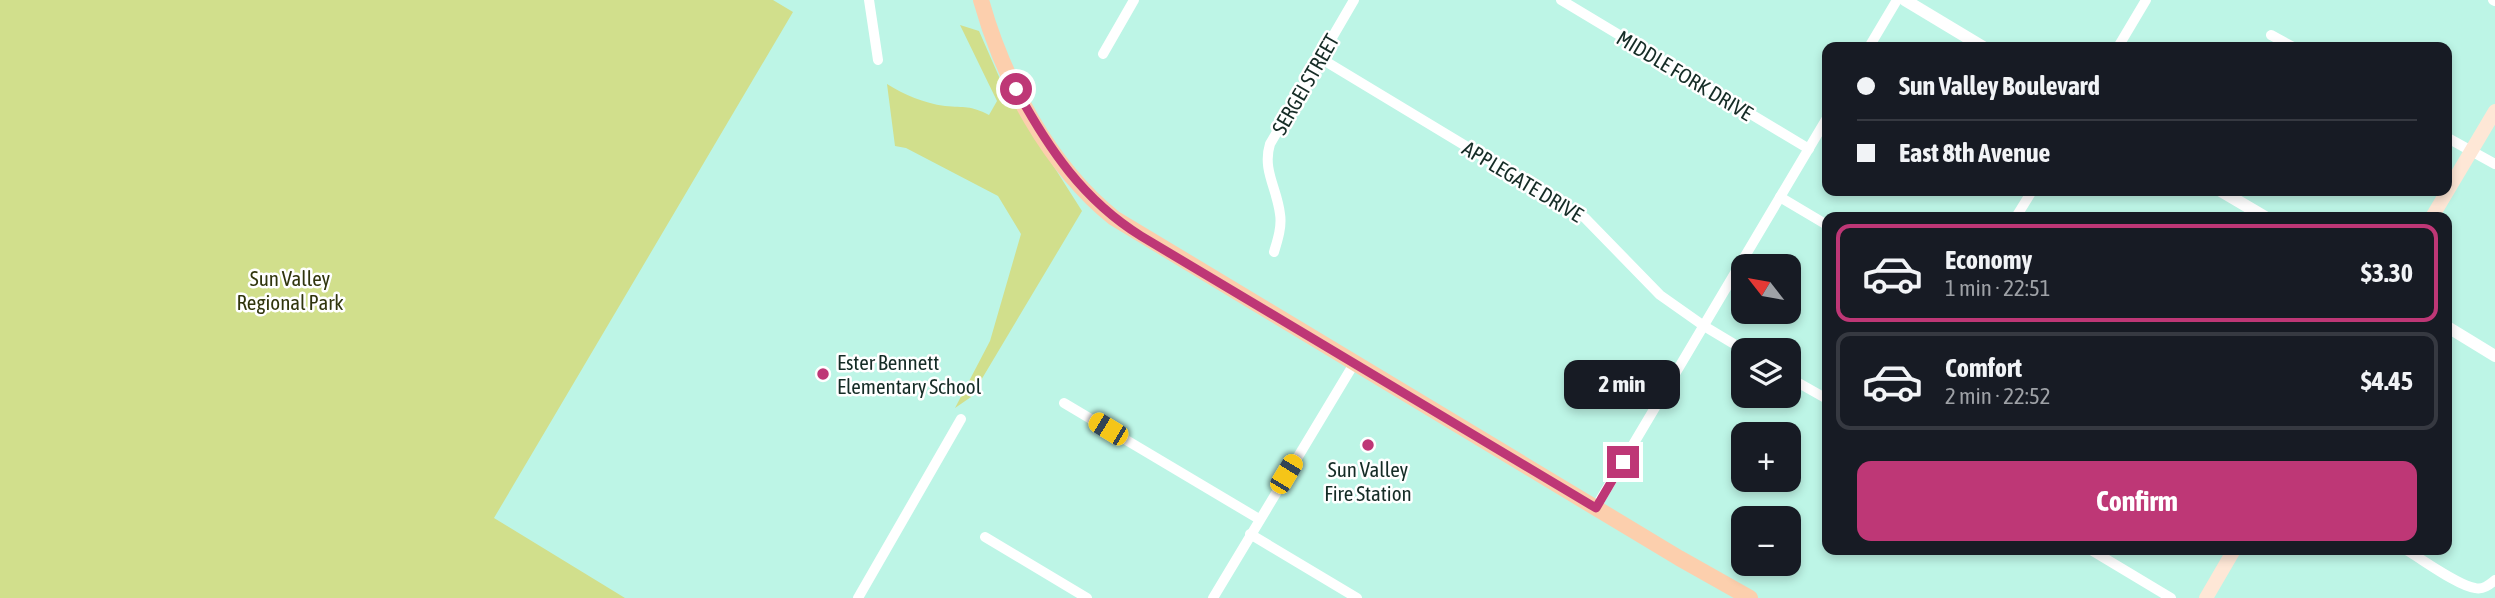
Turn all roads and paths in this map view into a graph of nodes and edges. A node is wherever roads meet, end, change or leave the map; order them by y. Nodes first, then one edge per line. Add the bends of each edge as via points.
1 (869, 0) edge
2 (981, 0) edge
3 (1134, 0) edge
4 (1354, 0) edge
5 (1561, 0) edge
6 (1897, 0) edge
7 (1905, 0) edge
8 (2146, 0) edge
9 (2272, 35) dead end
10 (1872, 42) edge
11 (1975, 42) edge
12 (2121, 42) edge
13 (2284, 42) edge
14 (1102, 54) dead end
15 (1320, 58) junction
16 (878, 60) dead end
17 (2495, 111) edge
18 (1822, 126) edge
19 (2452, 140) edge
20 (1808, 149) junction
21 (2471, 151) junction
22 (2495, 164) edge
23 (2452, 183) edge
24 (2029, 196) edge
25 (2229, 196) edge
26 (2444, 196) edge
27 (1780, 197) junction
28 (2019, 212) edge
29 (2257, 212) edge
30 (2435, 212) edge
31 (1822, 222) edge
32 (1274, 252) dead end
33 (1704, 326) junction
34 (2452, 330) edge
35 (1731, 342) edge
36 (2495, 356) edge
37 (1355, 362) junction
38 (1801, 385) edge
39 (1822, 397) edge
40 (1065, 403) dead end
41 (961, 419) dead end
42 (1596, 508) junction
43 (1259, 519) junction
44 (1250, 534) junction
45 (985, 537) dead end
46 (2099, 555) edge
47 (2231, 555) edge
48 (2414, 555) edge
49 (2495, 580) edge
50 (858, 598) edge
51 (1087, 598) edge
52 (1213, 598) edge
53 (1357, 598) edge
54 (1750, 598) edge
55 (2171, 598) edge
56 (2206, 598) edge

1 - 16 street
2 - 37 main road via 1004,63 1030,114 1060,161 1094,201 1141,236
3 - 14 street
4 - 15 street, SERGEI STREET
5 - 20 street, MIDDLE FORK DRIVE
6 - 10 street
7 - 11 street
8 - 12 street
9 - 13 street
15 - 32 street, SERGEI STREET via 1267,153 1281,222
15 - 33 street, APPLEGATE DRIVE via 1585,218 1660,295
17 - 21 main road
18 - 20 street
19 - 21 street
20 - 27 street
21 - 22 street
21 - 23 main road
24 - 28 street
25 - 29 street
26 - 30 main road
27 - 31 street
27 - 33 street
33 - 35 street, APPLEGATE DRIVE
33 - 42 street
34 - 36 street
37 - 42 main road
37 - 43 street
38 - 39 street
40 - 43 street
41 - 50 street
42 - 54 main road
43 - 44 street
44 - 52 street
44 - 53 street
45 - 51 street
46 - 55 street
47 - 56 main road
48 - 49 street via 2466,586 2488,587

